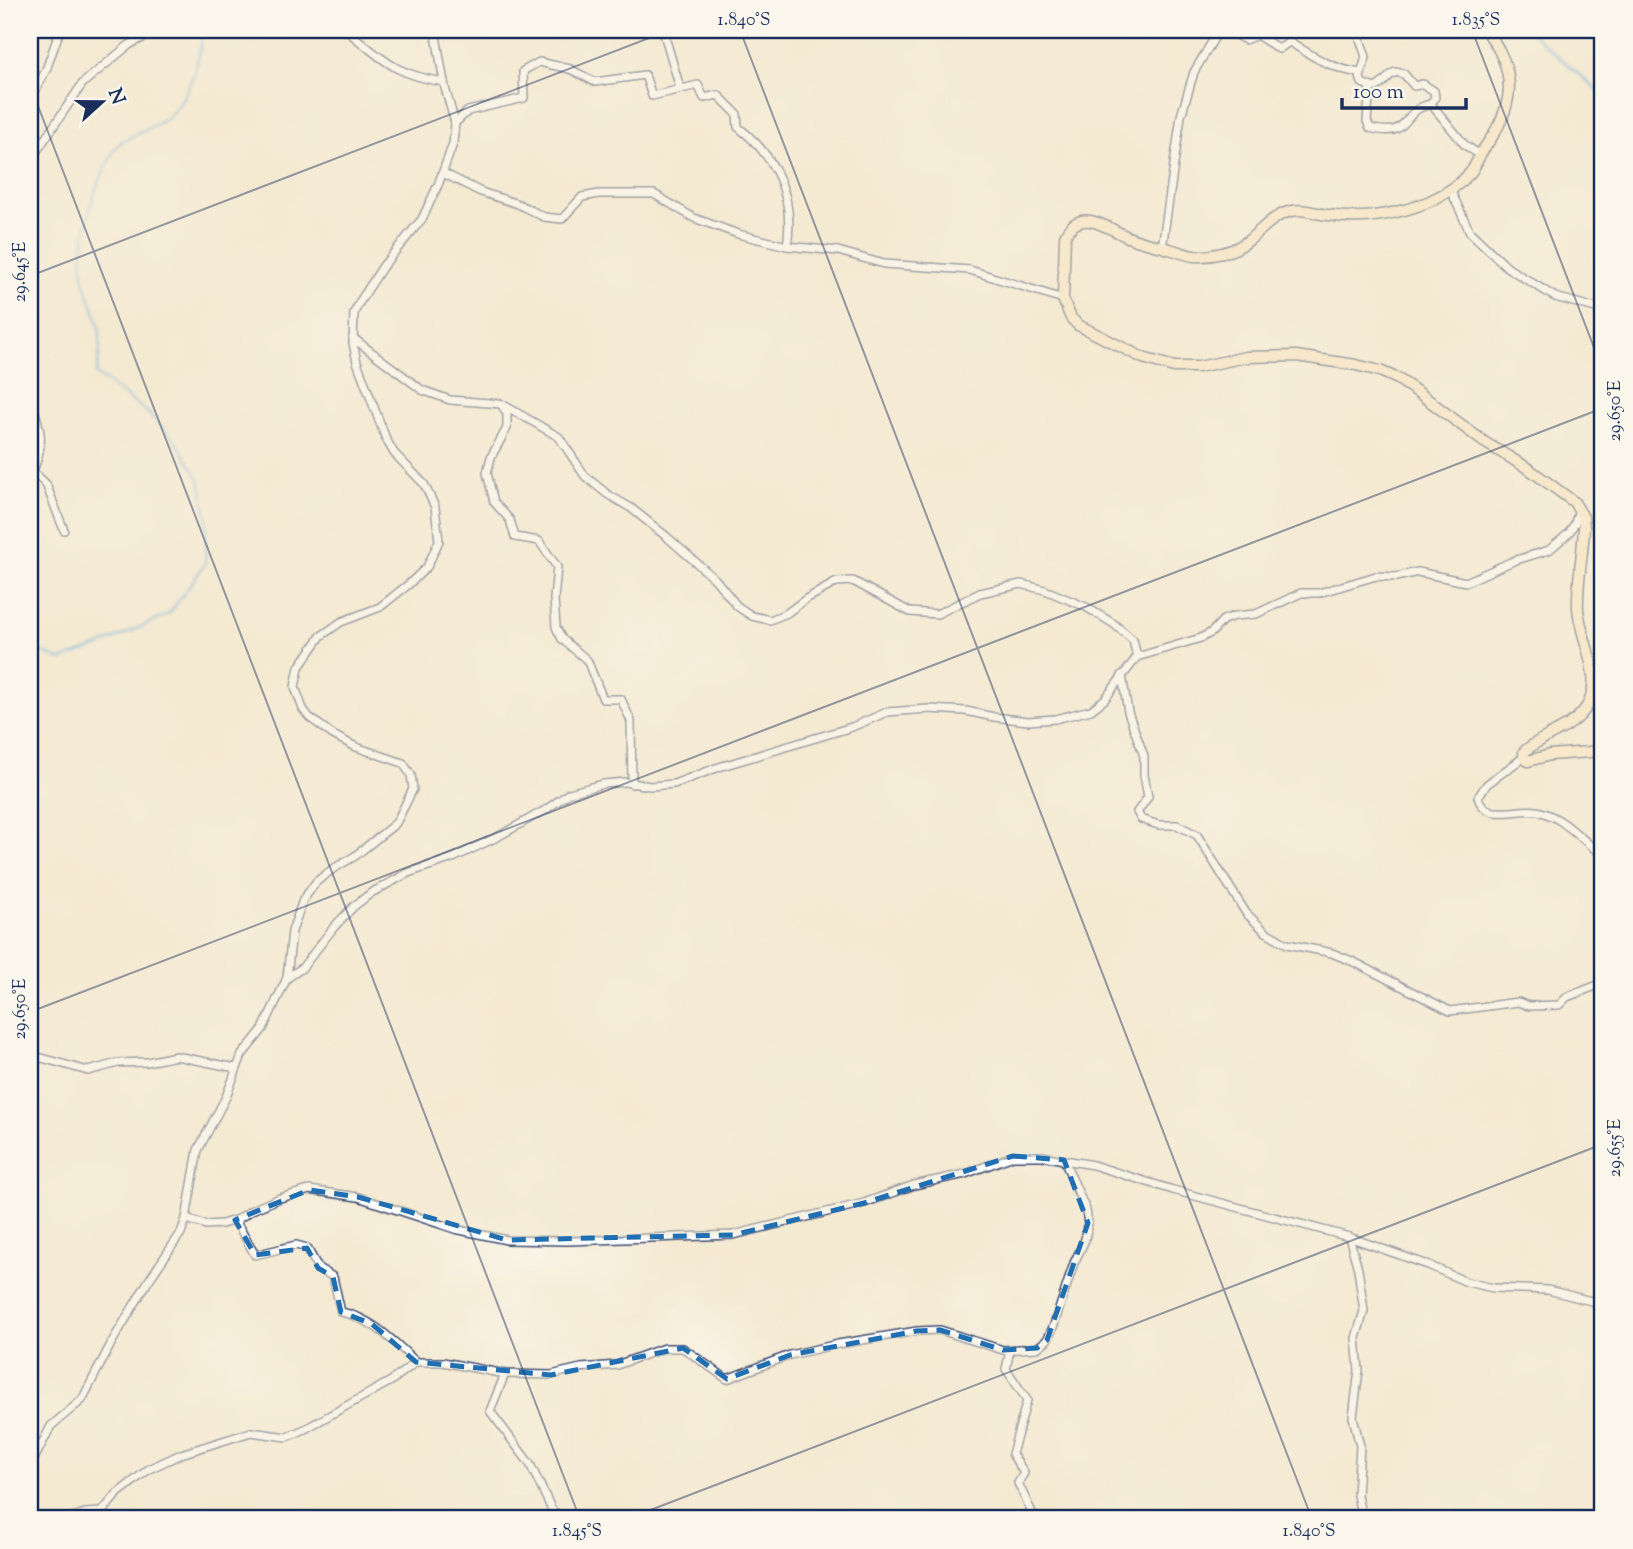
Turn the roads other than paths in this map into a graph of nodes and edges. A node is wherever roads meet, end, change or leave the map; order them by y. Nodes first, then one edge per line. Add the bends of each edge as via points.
1 (60, 30) edge
2 (158, 30) edge
3 (346, 30) edge
4 (435, 30) edge
5 (663, 30) edge
6 (1219, 30) edge
7 (1227, 30) edge
8 (1357, 30) edge
9 (1486, 30) edge
10 (1361, 73) junction
11 (444, 82) junction
12 (1370, 87) junction
13 (680, 88) junction
14 (30, 101) edge
15 (1431, 104) junction
16 (455, 123) junction
17 (1480, 155) junction
18 (30, 161) edge
19 (443, 173) junction
20 (1450, 189) junction
21 (788, 246) junction
22 (1162, 247) junction
23 (1063, 299) junction
24 (1603, 310) edge
25 (354, 338) junction
26 (30, 396) edge
27 (502, 404) junction
28 (31, 470) edge
29 (1580, 509) junction
30 (64, 530) dead end
31 (1137, 657) junction
32 (1122, 675) junction
33 (1603, 751) edge
34 (1524, 758) junction
35 (632, 784) junction
36 (1603, 855) edge
37 (287, 978) junction
38 (1603, 983) edge
39 (30, 1059) edge
40 (236, 1068) junction
41 (1064, 1160) junction
42 (186, 1219) junction
43 (234, 1220) junction
44 (1349, 1237) junction
45 (1603, 1304) edge
46 (1010, 1350) junction
47 (416, 1362) junction
48 (505, 1374) junction
49 (30, 1467) edge
50 (66, 1519) edge
51 (562, 1519) edge
52 (1035, 1519) edge
53 (1362, 1519) edge

1 - 14 street
2 - 18 street via 129,45 83,83
3 - 11 street via 389,66
4 - 11 street
5 - 13 street
6 - 22 street via 1194,72 1181,116
7 - 10 street via 1245,40 1257,35 1279,49 1289,42 1317,61
8 - 10 street via 1366,57
9 - 17 main road via 1503,55 1510,87 1503,116
10 - 12 street via 1360,80
11 - 16 street
12 - 15 street via 1381,86 1395,72 1404,74 1414,86 1423,84 1434,91
12 - 15 street via 1370,128 1394,132 1406,125 1414,111
13 - 16 street via 652,96 645,75 595,82 570,69 539,62 523,71 524,98 468,111
13 - 21 street via 695,84 704,98 718,95 737,114 738,127 758,142 788,203
15 - 17 street via 1465,145
16 - 19 street
17 - 20 main road via 1472,171
19 - 21 street via 544,217 562,219 582,197 654,194 694,218
19 - 25 street via 422,219 359,303 354,313
20 - 22 main road via 1419,205 1378,215 1344,217 1293,211 1271,220 1244,244 1210,256 1190,256
20 - 24 street via 1470,232 1508,268 1555,297
21 - 23 street via 838,251 884,264 970,270
22 - 23 main road via 1092,222 1076,222 1065,236
23 - 29 main road via 1078,325 1143,358 1174,367 1296,356 1380,371 1419,393
25 - 27 street via 422,390 450,400
25 - 37 street via 357,362 386,439 424,484 435,507 439,541 426,567 409,584 380,607 328,630 299,667 295,687 309,718 356,747 403,763 413,786 396,822 309,890 292,931
26 - 28 street via 42,446
27 - 31 street via 559,437 585,476 667,537 752,616 770,620 837,582 853,581 910,612 937,614 980,593 1021,584 1076,603 1114,624 1133,640
27 - 35 street via 508,428 487,473 494,502 510,520 515,537 539,541 557,567 556,626 562,639 587,660 603,699 621,699 631,721
28 - 30 street via 46,484
29 - 31 street via 1569,533 1549,550 1466,582 1418,572 1301,593 1256,614 1223,620 1212,632 1188,644
29 - 34 main road via 1584,527 1578,607 1591,659 1592,696 1583,713 1543,736 1524,752
31 - 32 street
32 - 35 street via 1091,710 1055,719 1028,721 941,709 887,712 674,784
32 - 38 street via 1128,712 1144,756 1148,797 1137,812 1141,819 1177,825 1197,835 1246,913 1266,932 1287,944 1354,962 1450,1011 1518,1002 1559,1005 1567,997
33 - 34 main road
34 - 36 street via 1482,788 1478,797 1483,806 1492,812 1541,811 1570,827
35 - 37 street via 603,784 569,793 499,836 408,873 372,893 352,907 302,968
37 - 40 street
39 - 40 street via 88,1071 176,1056
40 - 42 street via 198,1150
41 - 43 street via 1013,1156 864,1203 733,1235 507,1240 358,1197 309,1190
41 - 44 street
41 - 46 street via 1086,1210 1085,1240 1047,1340 1037,1348
42 - 43 street via 212,1225
42 - 49 street via 82,1400 51,1426
43 - 47 street via 255,1255 296,1245 307,1248 318,1268 333,1277 341,1312 372,1324
44 - 45 street via 1467,1282 1548,1290
44 - 53 street via 1364,1311 1356,1338 1359,1370 1353,1417 1360,1447 1357,1495
46 - 48 street via 940,1330 917,1331 790,1355 727,1379 683,1348 664,1348 617,1364 551,1376
46 - 52 street via 1006,1369 1027,1400 1012,1454 1024,1473 1018,1483
47 - 48 street via 443,1362
47 - 50 street via 305,1429 287,1437 251,1432 191,1450 149,1469 102,1512
48 - 51 street via 489,1411 530,1464 552,1510

